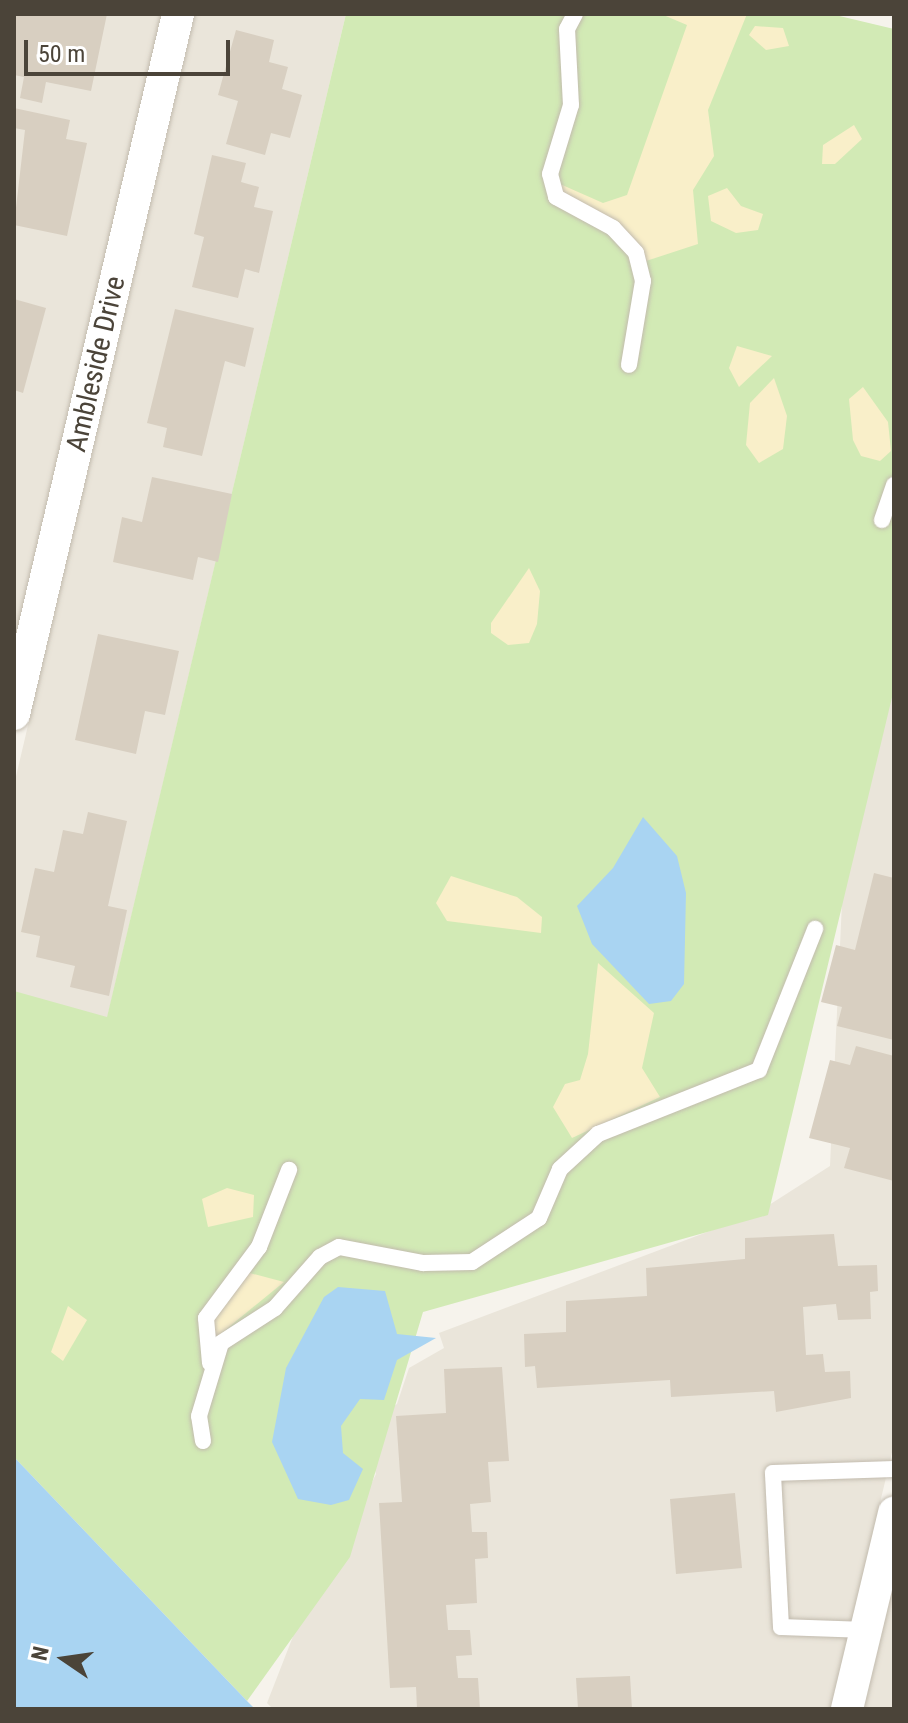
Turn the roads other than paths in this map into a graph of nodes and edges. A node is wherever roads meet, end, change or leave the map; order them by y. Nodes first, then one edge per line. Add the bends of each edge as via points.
1 (178, 14) edge
2 (575, 14) edge
3 (629, 365) dead end
4 (894, 485) edge
5 (882, 520) dead end
6 (14, 714) edge
7 (815, 929) dead end
8 (289, 1170) dead end
9 (210, 1363) junction
10 (203, 1441) dead end
11 (894, 1469) edge
12 (894, 1513) edge
13 (866, 1630) junction
14 (847, 1709) edge

1 - 6 street, Ambleside Drive
2 - 3 lane via 567,29 571,105 550,174 556,197 613,228 636,253 643,281
4 - 5 lane
7 - 9 lane via 759,1070 598,1134 560,1169 539,1218 472,1262 423,1263 339,1247 320,1257 275,1308 234,1329
8 - 9 lane via 259,1247 206,1318
9 - 10 lane via 199,1416
11 - 13 lane via 773,1473 781,1627
12 - 13 street
13 - 14 street

